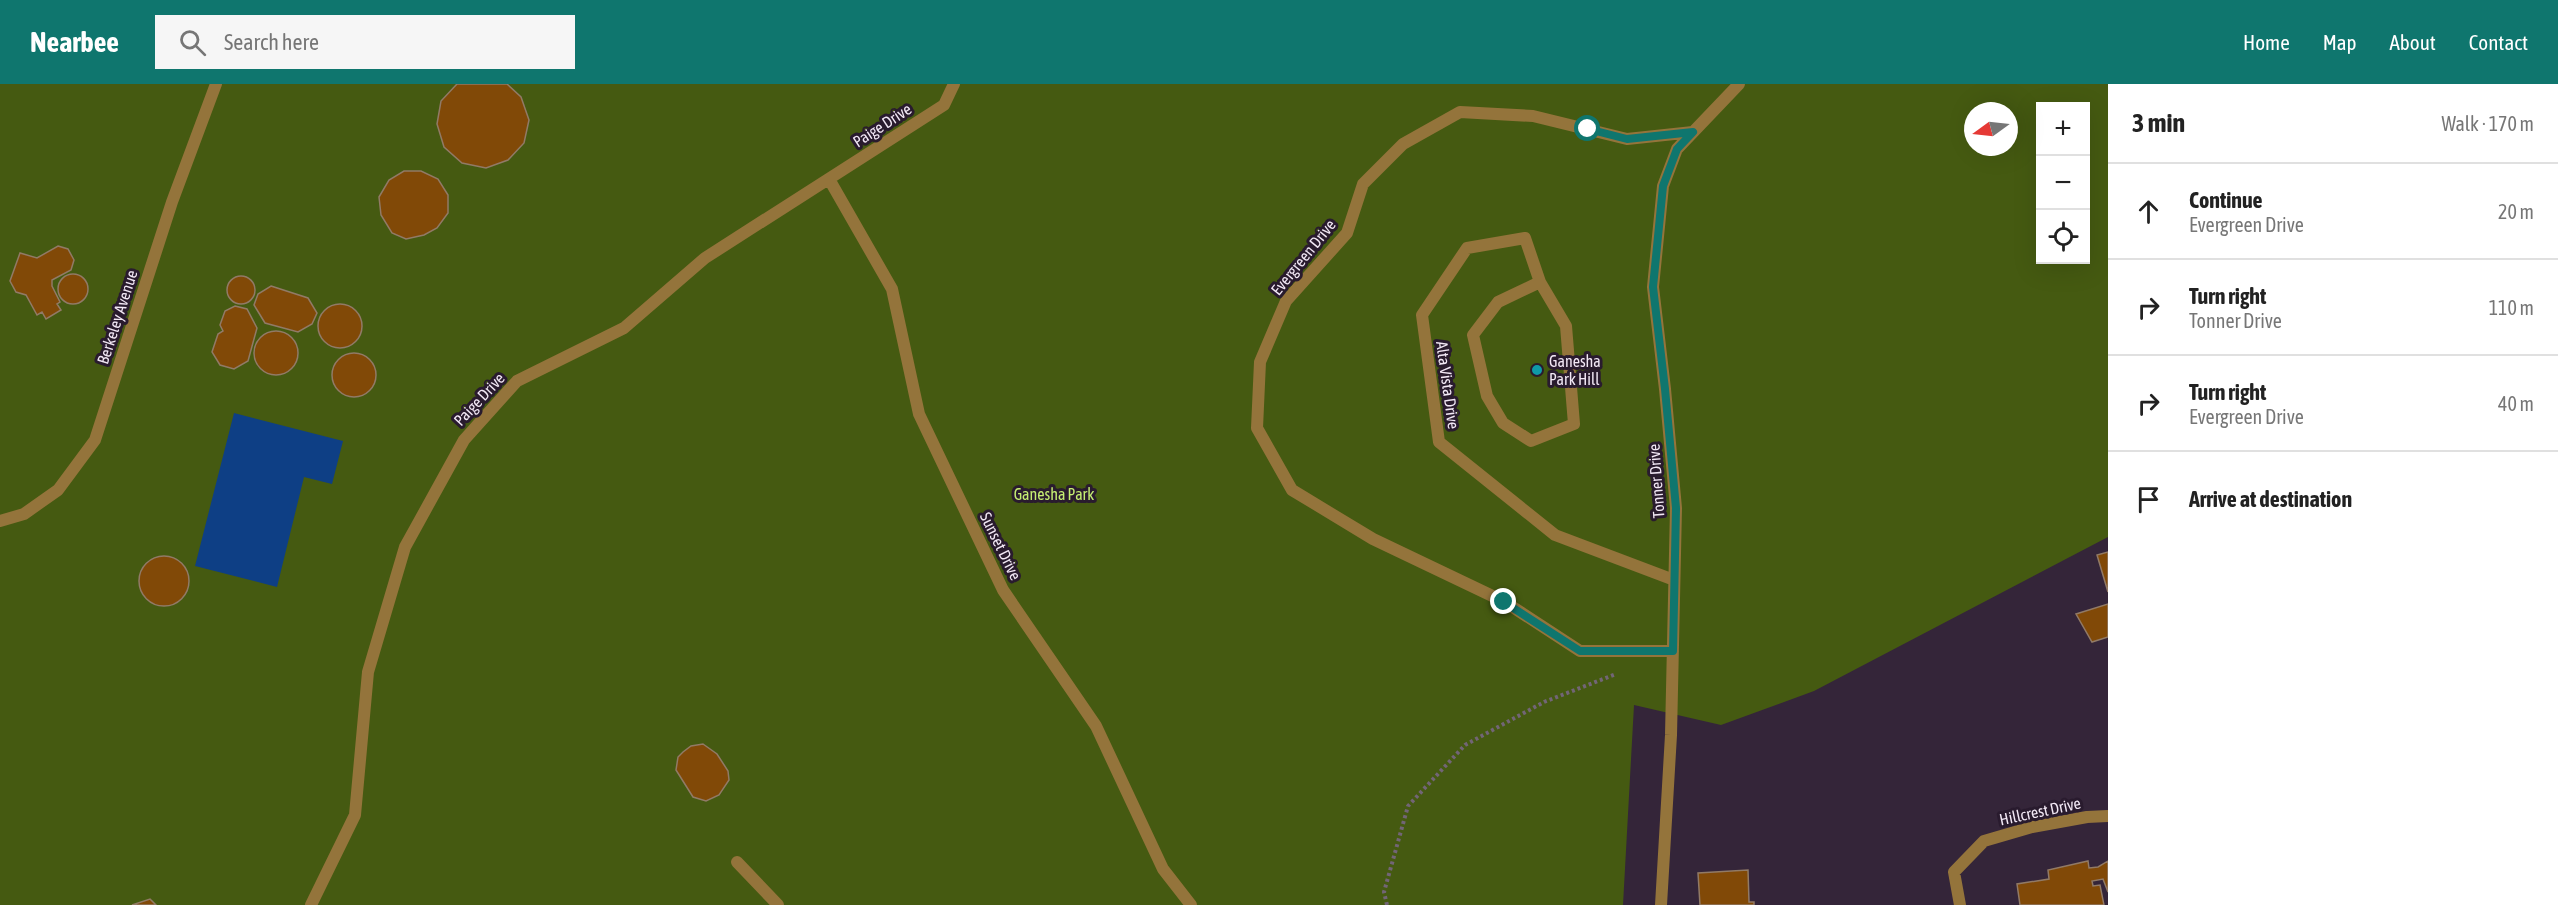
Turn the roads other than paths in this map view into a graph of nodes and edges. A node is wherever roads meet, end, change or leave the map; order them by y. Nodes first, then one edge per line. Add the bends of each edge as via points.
1 (216, 84) edge
2 (954, 84) edge
3 (1739, 84) edge
4 (1693, 132) junction
5 (829, 179) junction
6 (1540, 282) junction
7 (0, 521) edge
8 (1674, 580) junction
9 (1673, 651) junction
10 (2108, 816) edge
11 (737, 862) dead end
12 (311, 905) edge
13 (778, 905) edge
14 (1191, 905) edge
15 (1661, 905) edge
16 (1960, 905) edge

1 - 7 street, Berkeley Avenue via 172,202 95,440 58,490 24,514
2 - 5 street, Paige Drive via 944,105
3 - 4 street, Tonner Drive
4 - 8 street, Tonner Drive via 1677,149 1663,186 1653,287 1676,508
4 - 9 street, Evergreen Drive via 1627,139 1533,116 1460,112 1403,144 1363,184 1347,233 1286,301 1260,362 1257,428 1292,490 1373,539 1504,602 1580,651
5 - 12 street, Paige Drive via 705,258 624,328 517,381 464,440 405,547 368,672 356,815
5 - 14 street, Sunset Drive via 892,289 919,414 1003,590 1096,726 1163,869
6 - 6 street, Alta Vista Drive via 1566,326 1574,424 1531,441 1503,423 1487,396 1473,334 1498,302
6 - 8 street, Alta Vista Drive via 1525,238 1467,248 1422,315 1439,442 1555,535
8 - 9 street, Tonner Drive
9 - 15 street, Tonner Drive
10 - 16 street, Hillcrest Drive via 2032,827 1984,841 1954,872
11 - 13 street

